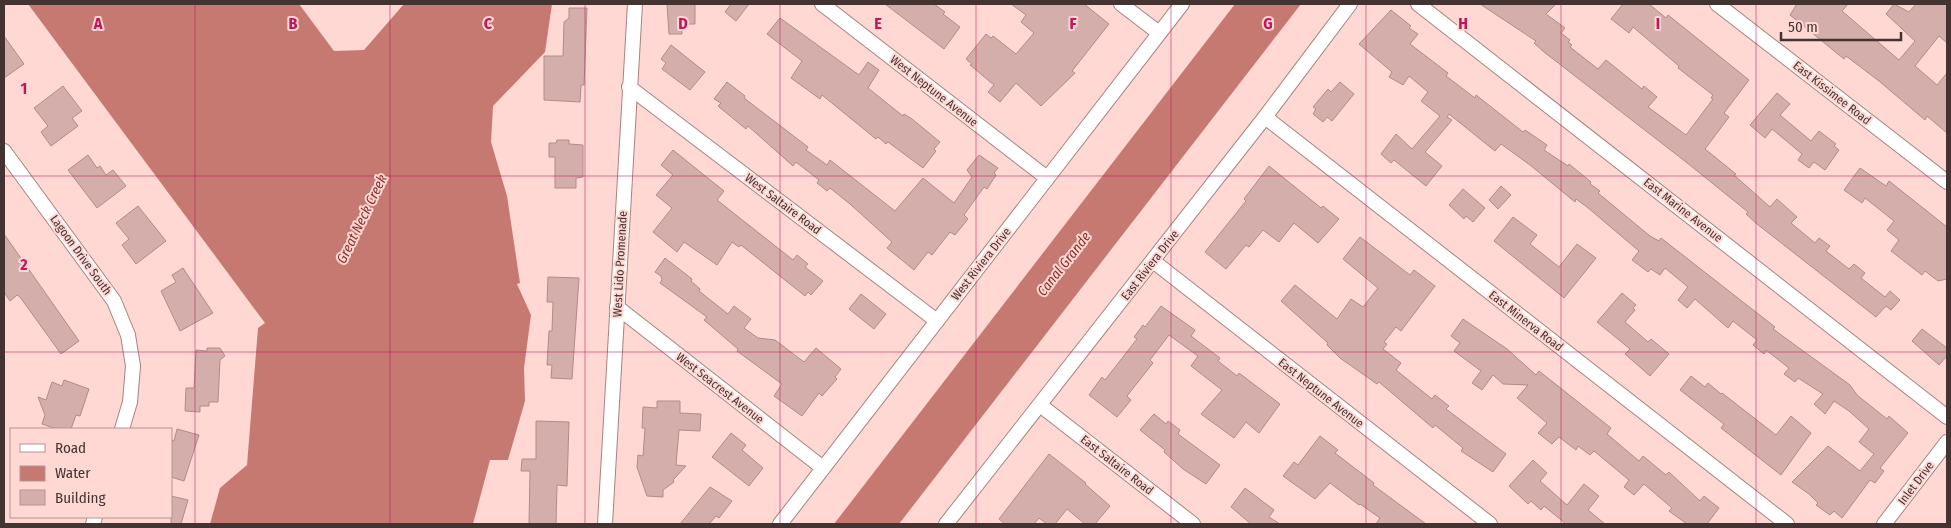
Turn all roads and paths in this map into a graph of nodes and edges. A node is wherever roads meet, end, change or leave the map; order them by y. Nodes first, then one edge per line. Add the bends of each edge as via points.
1 (635, 4) edge
2 (822, 4) edge
3 (1122, 4) edge
4 (1182, 4) edge
5 (1350, 4) edge
6 (1418, 4) edge
7 (1717, 4) edge
8 (1159, 33) junction
9 (630, 87) junction
10 (1265, 117) junction
11 (4, 151) edge
12 (1047, 178) junction
13 (1947, 182) edge
14 (1153, 261) junction
15 (617, 307) junction
16 (937, 321) junction
17 (1040, 405) junction
18 (1947, 417) edge
19 (122, 428) edge
20 (1947, 442) edge
21 (823, 468) junction
22 (605, 524) edge
23 (780, 524) edge
24 (946, 524) edge
25 (1193, 524) edge
26 (1490, 524) edge
27 (1787, 524) edge
28 (1884, 524) edge

1 - 9 street, West Lido Promenade
2 - 12 street, West Neptune Avenue
3 - 8 street
4 - 8 street, West Riviera Drive
5 - 10 street, East Riviera Drive
6 - 18 street, East Marine Avenue
7 - 13 street, East Kissimee Road
8 - 12 street, West Riviera Drive
9 - 15 street, West Lido Promenade
9 - 16 street, West Saltaire Road
10 - 14 street, East Riviera Drive
10 - 27 street, East Minerva Road
11 - 19 street, Lagoon Drive South via 114,301 128,334 134,366 130,402
12 - 16 street, West Riviera Drive
14 - 17 street, East Riviera Drive
14 - 26 street, East Neptune Avenue
15 - 21 street, West Seacrest Avenue
15 - 22 street, West Lido Promenade
16 - 21 street, West Riviera Drive
17 - 24 street, East Riviera Drive
17 - 25 street, East Saltaire Road
20 - 28 street, Inlet Drive
21 - 23 street, West Riviera Drive

